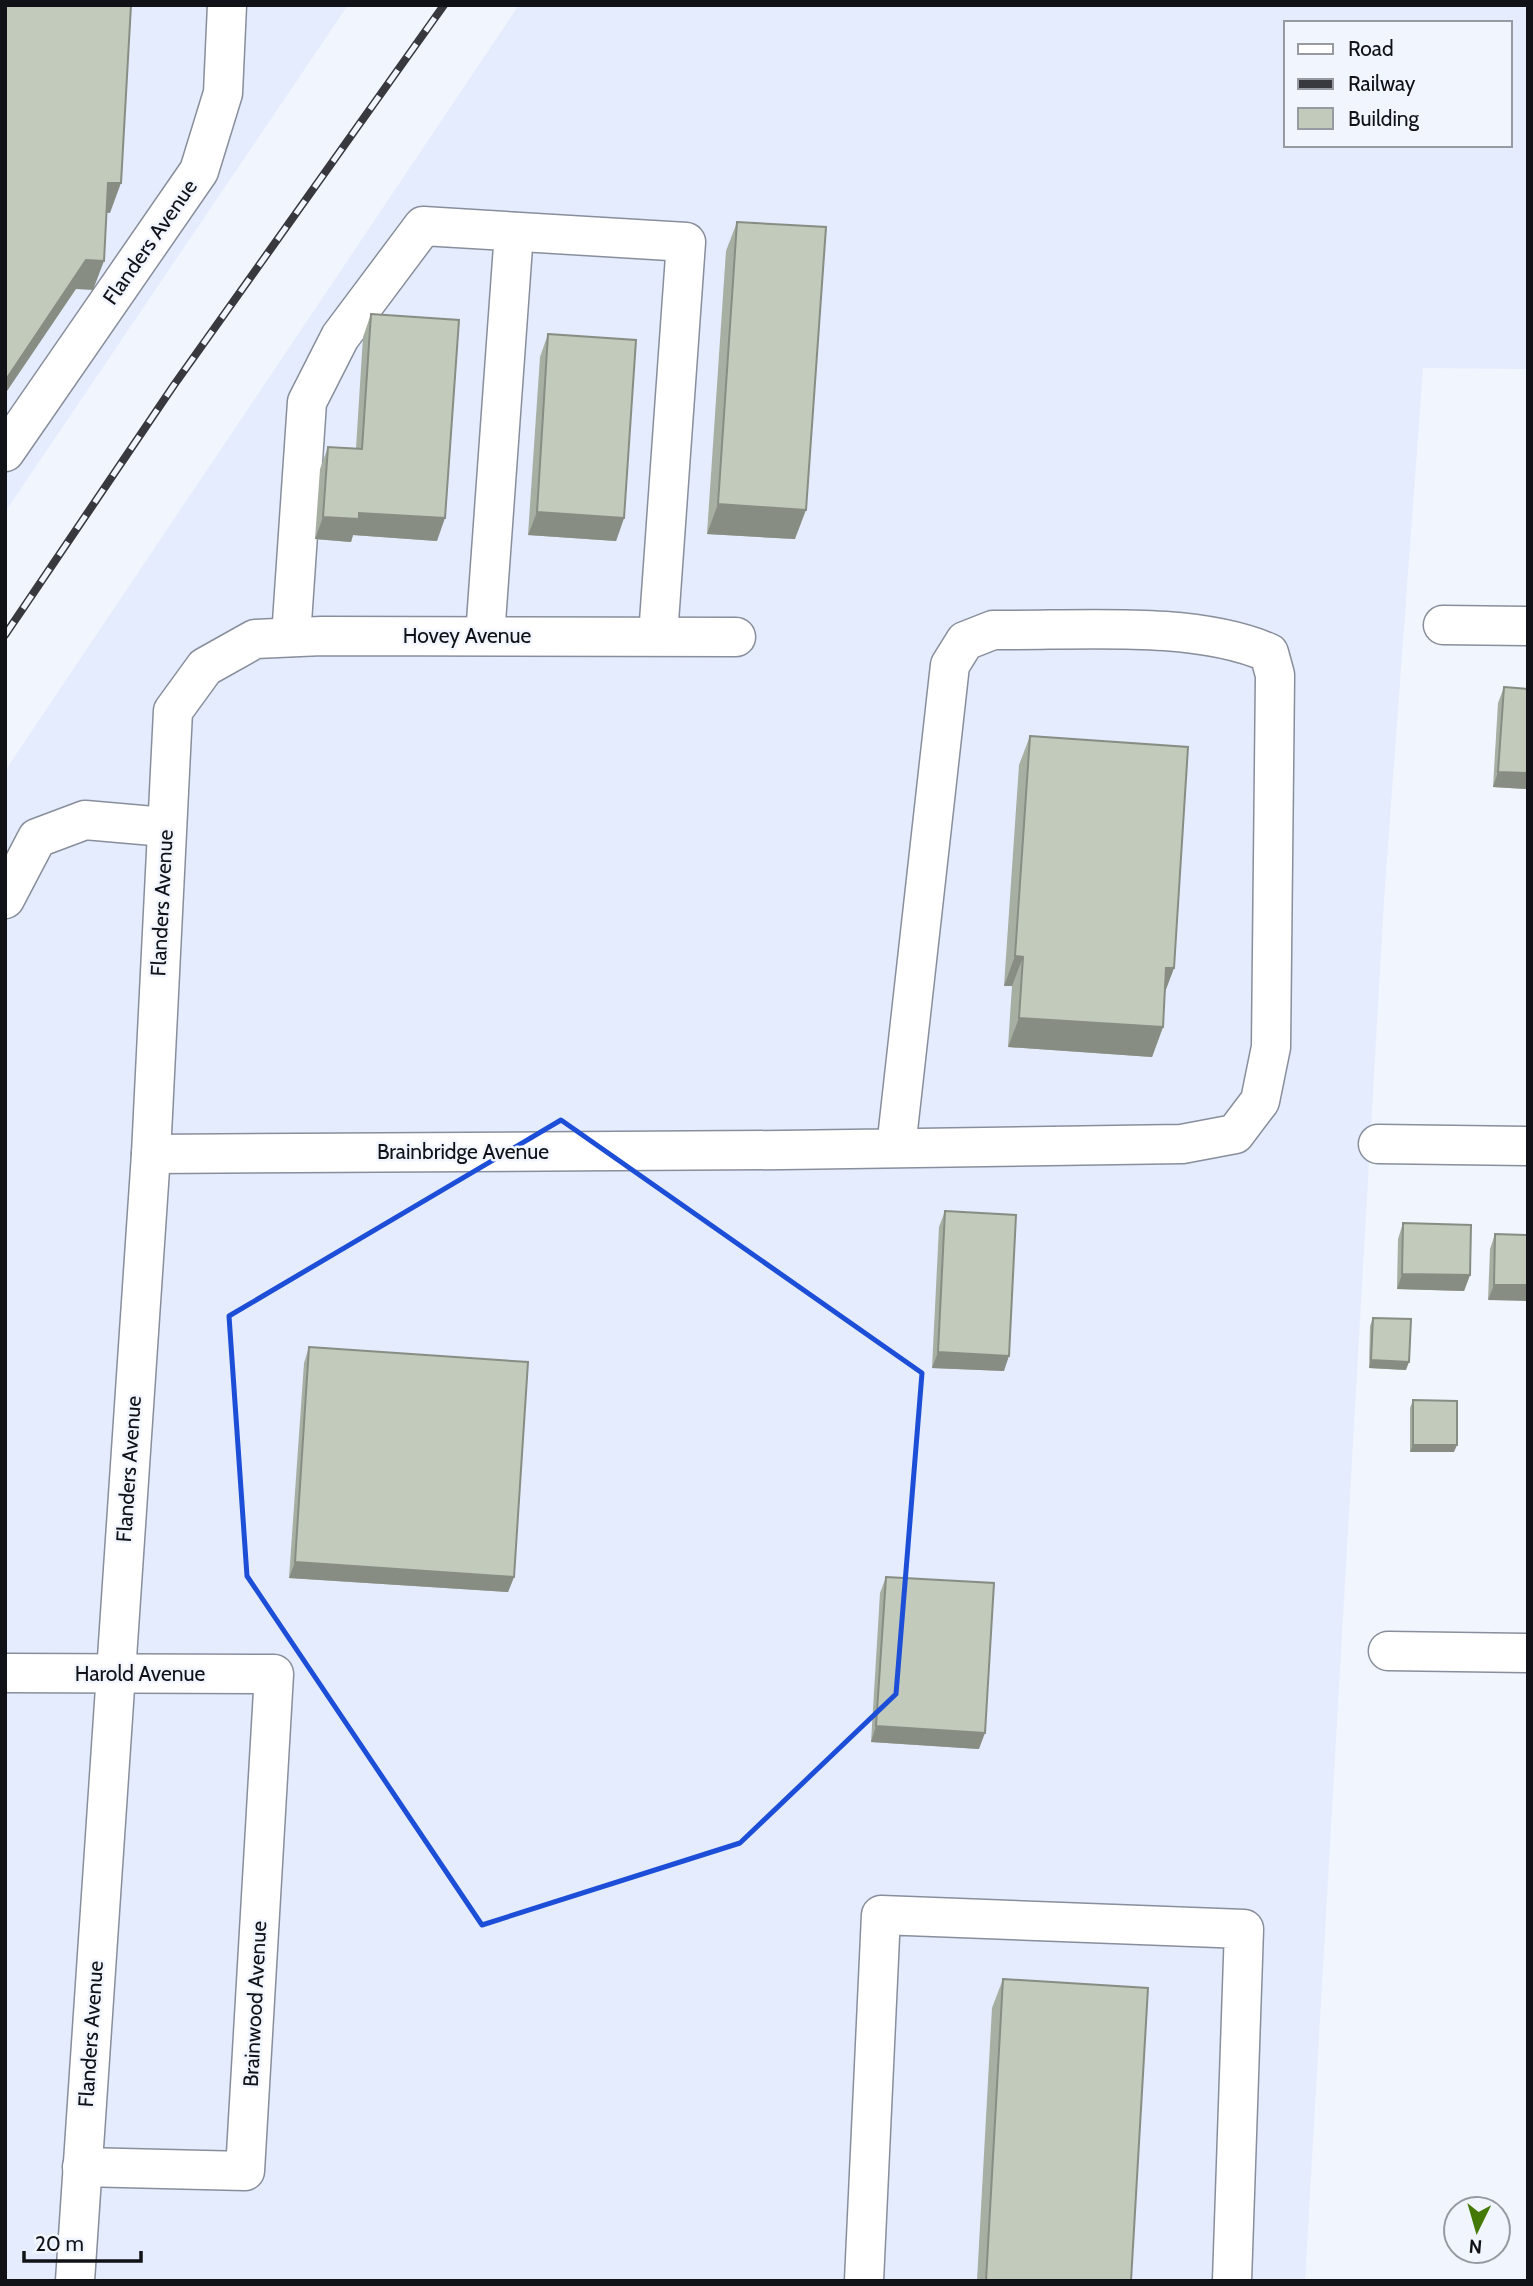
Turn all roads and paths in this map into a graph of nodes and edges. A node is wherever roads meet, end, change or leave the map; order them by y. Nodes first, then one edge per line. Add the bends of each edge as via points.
1 (227, 5) edge
2 (514, 232) junction
3 (5, 452) edge
4 (1443, 625) dead end
5 (1528, 626) edge
6 (485, 636) junction
7 (658, 636) junction
8 (291, 637) junction
9 (736, 637) dead end
10 (205, 667) joint
11 (165, 827) junction
12 (5, 899) edge
13 (1378, 1144) dead end
14 (1528, 1146) edge
15 (896, 1149) junction
16 (151, 1154) junction
17 (1388, 1651) dead end
18 (1528, 1653) edge
19 (5, 1673) edge
20 (115, 1674) junction
21 (274, 1674) joint
22 (82, 2167) junction
23 (75, 2281) edge
24 (864, 2281) edge
25 (1232, 2281) edge

1 - 3 street, Flanders Avenue via 223,93 199,171
2 - 6 street
2 - 7 street via 686,242
2 - 8 street via 423,226 340,337 307,402
4 - 5 street
6 - 7 street, Hovey Avenue
6 - 8 street, Hovey Avenue
7 - 9 street, Hovey Avenue
8 - 10 street, Hovey Avenue via 255,639
10 - 11 street, Flanders Avenue via 173,711
11 - 12 street via 85,821 37,838
11 - 16 street, Flanders Avenue
13 - 14 street
15 - 15 street, Brainbridge Avenue via 1182,1144 1235,1134 1260,1101 1271,1047 1275,675 1269,653 1244,642 1196,633 993,630 965,641 950,665
15 - 16 street, Brainbridge Avenue
16 - 20 street, Flanders Avenue
17 - 18 street
19 - 20 street, Harold Avenue
20 - 21 street, Harold Avenue
20 - 22 street, Flanders Avenue
21 - 22 street, Brainwood Avenue via 245,2171
22 - 23 street, Flanders Avenue
24 - 25 street via 881,1915 1244,1929

